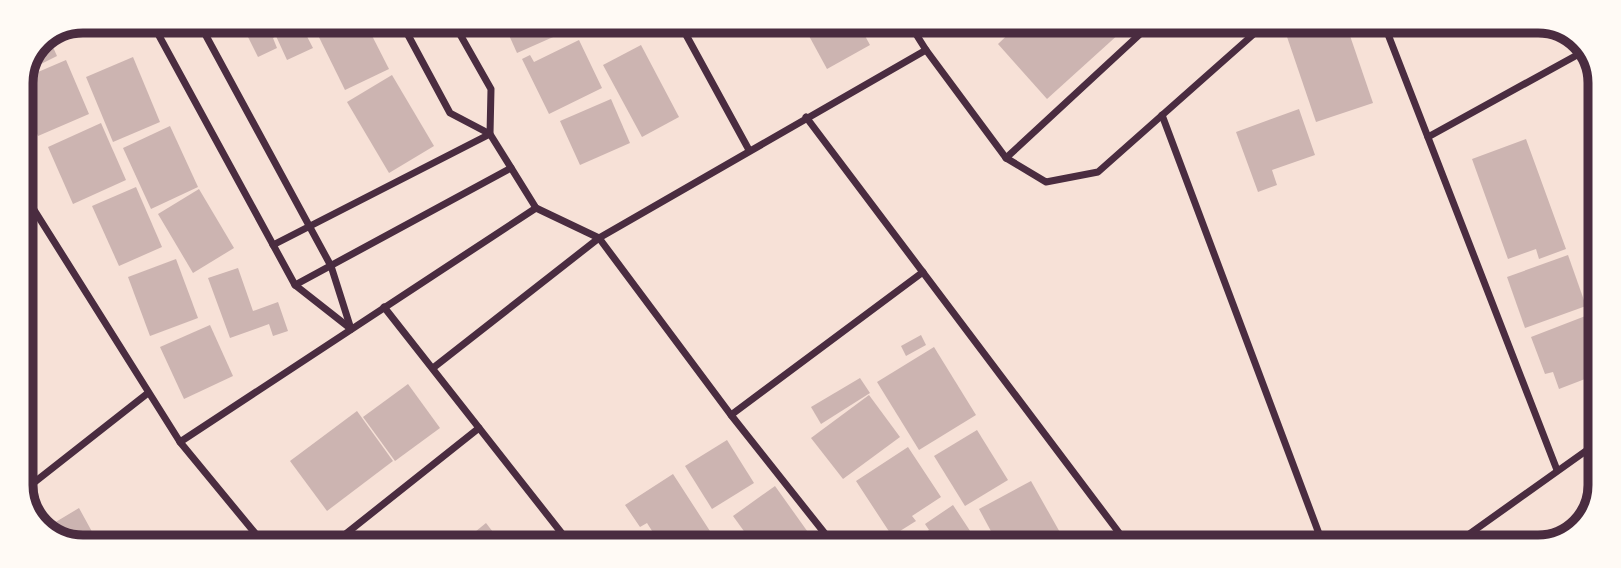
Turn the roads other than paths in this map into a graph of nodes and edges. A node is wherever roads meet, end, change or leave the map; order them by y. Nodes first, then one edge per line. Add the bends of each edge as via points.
1 (158, 33) edge
2 (204, 33) edge
3 (407, 33) edge
4 (459, 33) edge
5 (685, 33) edge
6 (915, 33) edge
7 (1141, 33) edge
8 (1255, 33) edge
9 (1388, 33) edge
10 (926, 50) junction
11 (1578, 54) edge
12 (1163, 115) junction
13 (806, 117) junction
14 (490, 134) junction
15 (1428, 137) junction
16 (749, 150) junction
17 (1006, 159) junction
18 (511, 168) junction
19 (536, 208) junction
20 (33, 209) edge
21 (310, 228) junction
22 (598, 238) junction
23 (273, 245) junction
24 (331, 266) junction
25 (923, 272) junction
26 (295, 285) junction
27 (384, 307) junction
28 (351, 329) junction
29 (433, 368) junction
30 (148, 393) junction
31 (731, 415) junction
32 (480, 428) junction
33 (180, 442) junction
34 (1588, 449) edge
35 (1557, 470) junction
36 (33, 483) edge
37 (257, 535) edge
38 (344, 535) edge
39 (562, 535) edge
40 (826, 535) edge
41 (1121, 535) edge
42 (1320, 535) edge
43 (1468, 535) edge

1 - 23 street
2 - 21 street
3 - 14 street via 450,113
4 - 14 street via 491,89
5 - 16 street
6 - 10 street
7 - 17 street
8 - 12 street
9 - 15 street
10 - 13 street
10 - 17 street
11 - 15 street
12 - 17 street via 1098,172 1046,182
12 - 42 street
13 - 16 street
13 - 25 street
14 - 18 street
14 - 21 street
15 - 35 street
16 - 22 street
18 - 19 street
18 - 24 street
19 - 22 street
19 - 27 street
20 - 30 street
21 - 23 street
21 - 24 street
22 - 29 street
22 - 31 street
23 - 26 street
24 - 26 street
24 - 28 street
25 - 31 street
25 - 41 street
26 - 28 street
27 - 28 street
27 - 29 street
28 - 33 street
29 - 32 street
30 - 33 street
30 - 36 street
31 - 40 street
32 - 38 street
32 - 39 street
33 - 37 street
34 - 35 street
35 - 43 street

